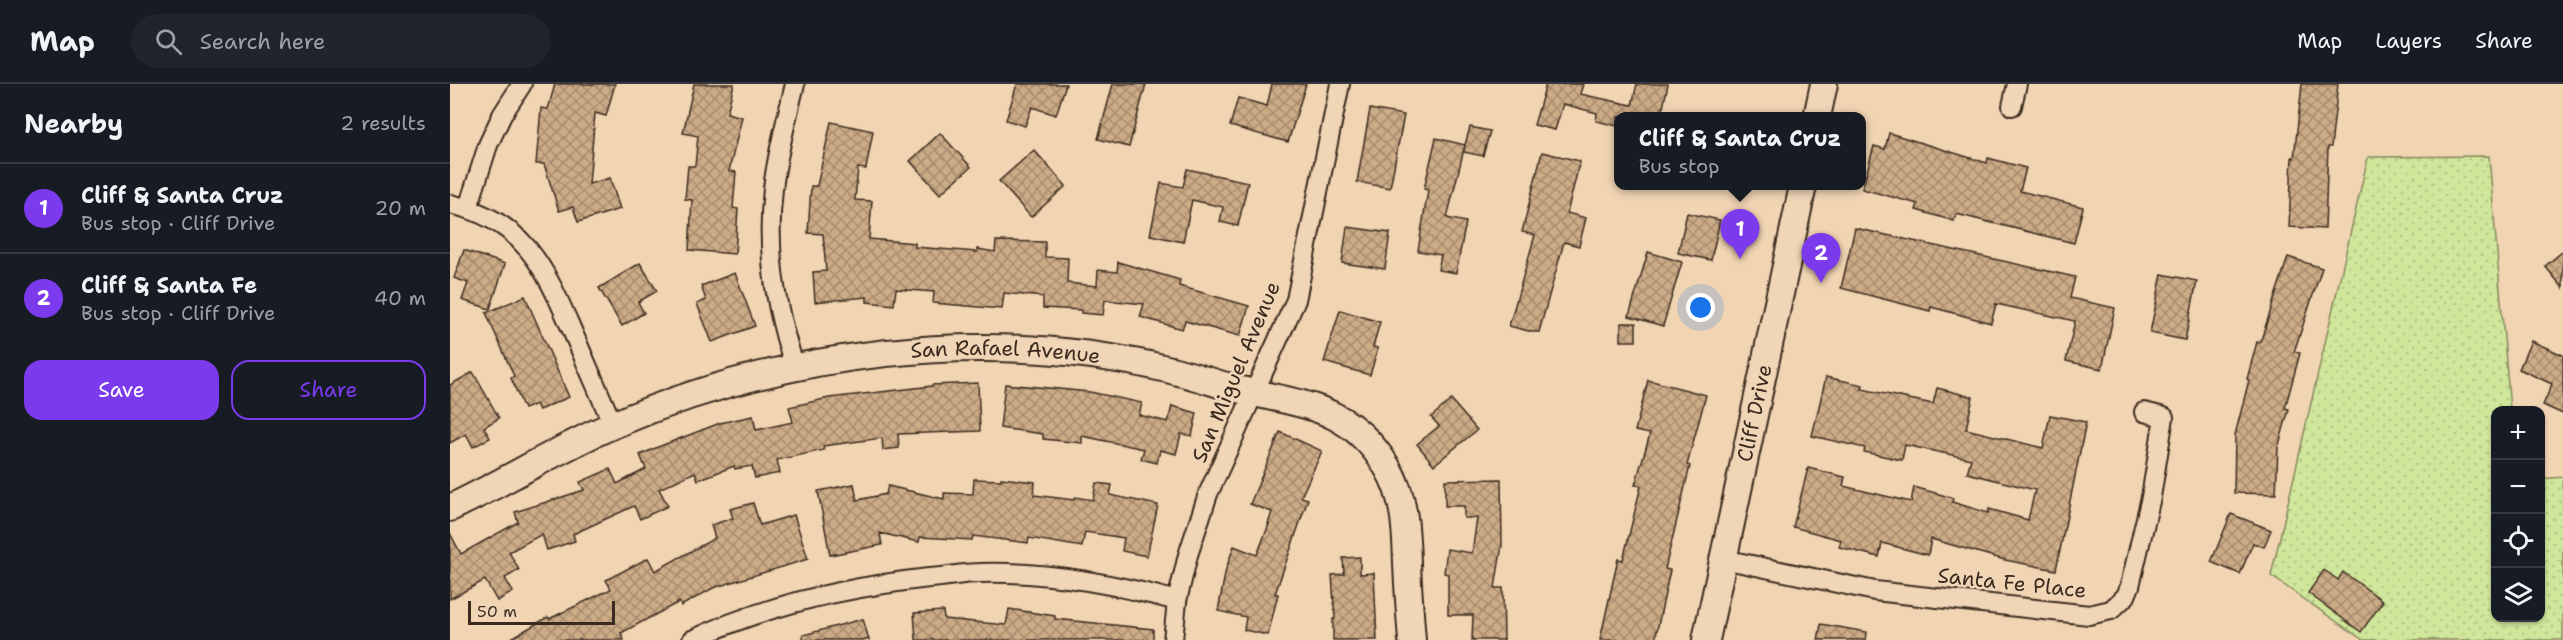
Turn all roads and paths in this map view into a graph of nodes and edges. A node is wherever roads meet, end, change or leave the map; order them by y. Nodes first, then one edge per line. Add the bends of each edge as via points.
1 (522, 84) edge
2 (795, 84) edge
3 (1340, 84) edge
4 (1824, 84) edge
5 (2016, 84) edge
6 (2012, 106) dead end
7 (1818, 112) edge
8 (1802, 190) edge
9 (450, 204) edge
10 (468, 208) junction
11 (795, 367) junction
12 (1253, 394) junction
13 (2144, 412) dead end
14 (613, 425) junction
15 (450, 508) edge
16 (1723, 559) junction
17 (1178, 601) junction
18 (692, 640) edge
19 (1173, 640) edge
20 (1412, 640) edge
21 (1706, 640) edge

1 - 10 street via 488,145
2 - 11 street via 775,174 770,228 777,305
3 - 12 street, San Miguel Avenue via 1296,300
4 - 7 street
5 - 6 street
8 - 16 street, Cliff Drive
9 - 10 street
10 - 14 street via 498,222 520,239 544,268
11 - 12 street, San Rafael Avenue via 924,350 1049,351 1167,369
11 - 14 street, San Rafael Avenue via 728,383
12 - 17 street, San Miguel Avenue via 1208,494
12 - 20 street, San Rafael Avenue via 1322,409 1362,436 1388,468 1398,490 1406,530
13 - 16 street, Santa Fe Place via 2164,417 2151,497 2130,586 2120,604 2102,614 1875,591
14 - 15 street, San Rafael Avenue
16 - 21 street, Cliff Drive
17 - 18 street via 1093,583 979,573 875,584 817,596 762,612
17 - 19 street, San Miguel Avenue

